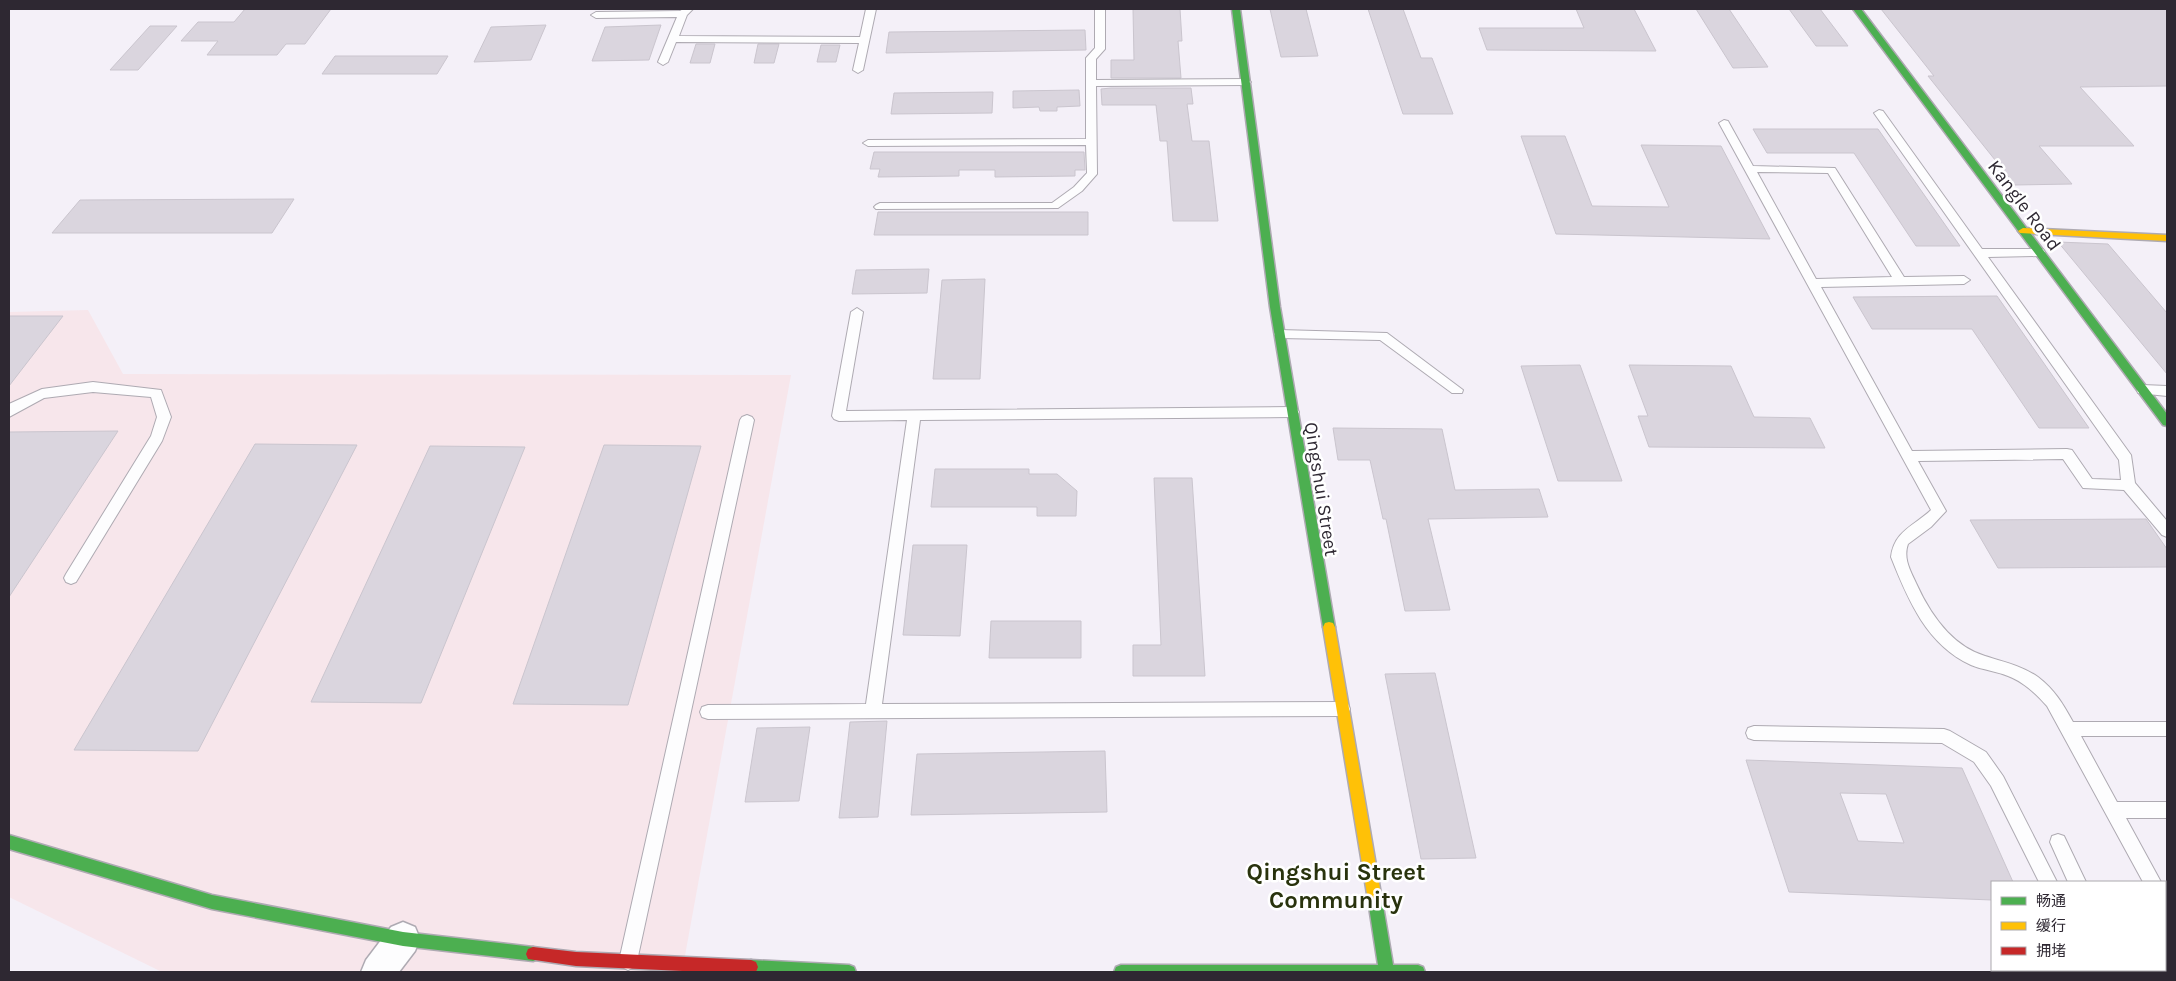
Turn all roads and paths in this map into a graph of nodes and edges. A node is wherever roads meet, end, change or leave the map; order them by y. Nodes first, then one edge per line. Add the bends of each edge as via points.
1 (872, 9) edge
2 (1100, 9) edge
3 (1236, 9) edge
4 (1857, 9) edge
5 (685, 11) edge
6 (596, 15) dead end
7 (673, 39) junction
8 (865, 40) junction
9 (663, 62) dead end
10 (858, 70) dead end
11 (1246, 82) junction
12 (1092, 83) junction
13 (1878, 113) dead end
14 (1724, 123) dead end
15 (1092, 142) junction
16 (868, 143) dead end
17 (1750, 169) junction
18 (880, 207) dead end
19 (2023, 231) junction
20 (2167, 238) edge
21 (2039, 252) junction
22 (1979, 253) junction
23 (1964, 280) dead end
24 (1901, 282) junction
25 (1812, 283) junction
26 (857, 312) dead end
27 (1280, 334) junction
28 (1457, 390) dead end
29 (2143, 390) junction
30 (2167, 391) edge
31 (9, 412) edge
32 (1292, 412) junction
33 (914, 415) junction
34 (747, 420) dead end
35 (2167, 422) edge
36 (1908, 456) junction
37 (2128, 485) junction
38 (2167, 531) edge
39 (71, 578) dead end
40 (1342, 709) junction
41 (708, 712) dead end
42 (873, 712) junction
43 (2069, 729) junction
44 (2167, 729) edge
45 (1754, 733) dead end
46 (2113, 810) junction
47 (2167, 810) edge
48 (9, 842) edge
49 (2058, 842) dead end
50 (2047, 881) edge
51 (2077, 881) edge
52 (2151, 881) edge
53 (403, 939) junction
54 (628, 961) junction
55 (572, 966) edge
56 (378, 972) edge
57 (849, 972) edge
58 (1121, 972) edge
59 (1387, 972) edge
60 (1418, 972) edge

1 - 8 lane
2 - 12 lane via 1100,49 1091,58
3 - 11 street, Qingshui Street
4 - 19 street, Kangle Road
5 - 6 lane
5 - 7 lane
7 - 8 lane
7 - 9 lane
8 - 10 lane
11 - 12 lane
11 - 27 street, Qingshui Street
12 - 15 lane
13 - 22 lane
14 - 17 lane
15 - 16 lane
15 - 18 lane via 1092,174 1078,190 1054,206
17 - 24 lane via 1831,170
17 - 25 lane
19 - 20 street
19 - 21 street, Kangle Road
21 - 22 lane
21 - 29 street, Kangle Road
22 - 37 lane via 2126,459
23 - 24 lane
24 - 25 lane
25 - 36 lane
26 - 33 lane via 839,416
27 - 28 lane via 1383,336
27 - 32 street, Qingshui Street
29 - 30 lane
29 - 35 street, Kangle Road
31 - 39 lane via 11,408 42,394 93,386 156,393 164,417 156,437
32 - 33 lane
32 - 40 street, Qingshui Street
33 - 42 lane
34 - 54 lane
36 - 37 lane via 2067,454 2088,484
36 - 43 lane via 1939,512 1906,535 1899,544 1898,557 1933,628 1960,652 1978,661 2012,670 2041,688 2053,701
37 - 38 lane
40 - 42 lane
40 - 59 street, Qingshui Street
41 - 42 lane
43 - 44 lane
43 - 46 lane
45 - 50 lane via 1944,736 1958,743 1980,757 1997,781
46 - 47 lane
46 - 52 lane
48 - 53 street via 212,902
49 - 51 lane
53 - 55 street
53 - 56 street
54 - 55 street
54 - 57 street
58 - 59 street
59 - 60 street

